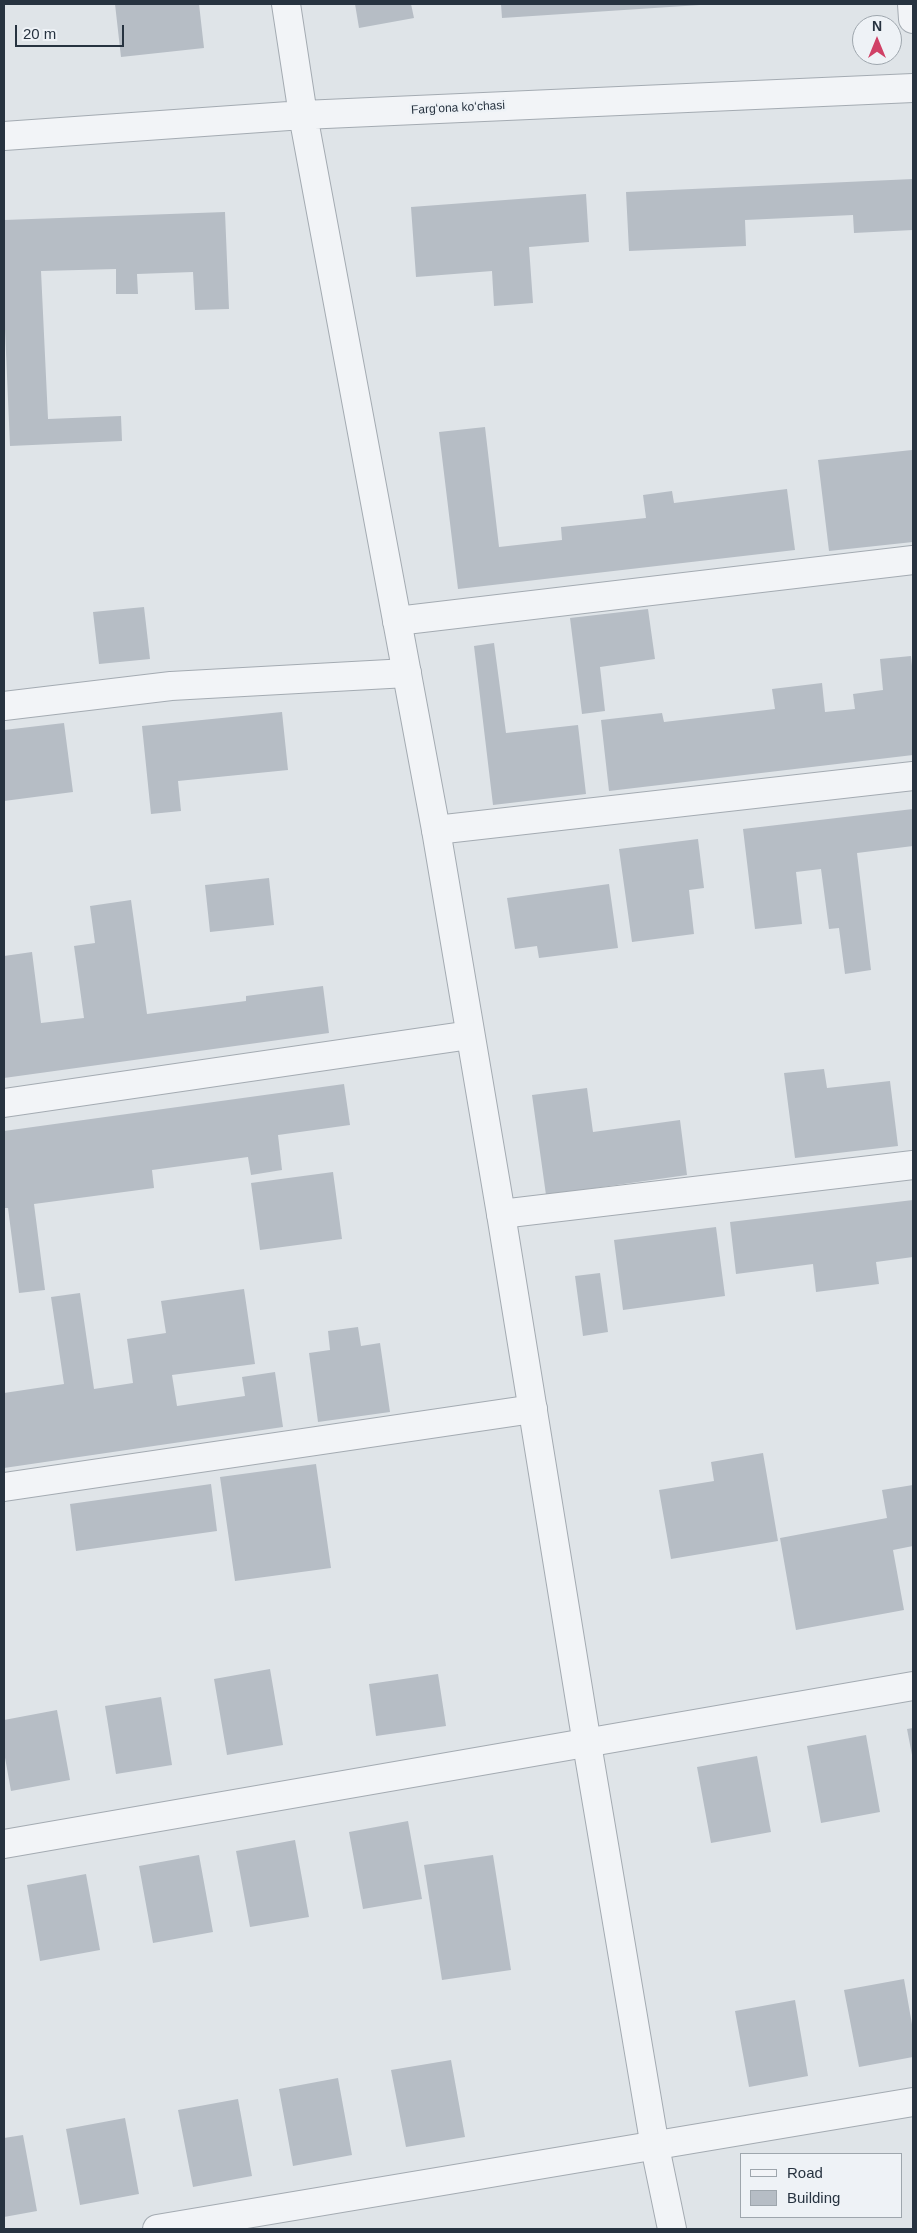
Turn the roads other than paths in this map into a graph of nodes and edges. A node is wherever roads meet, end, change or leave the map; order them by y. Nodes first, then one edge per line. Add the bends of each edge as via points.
1 (286, 4) edge
2 (912, 4) edge
3 (913, 19) edge
4 (913, 88) edge
5 (303, 115) junction
6 (4, 136) edge
7 (913, 560) edge
8 (397, 621) junction
9 (407, 673) junction
10 (4, 706) edge
11 (913, 776) edge
12 (436, 830) junction
13 (470, 1035) junction
14 (4, 1103) edge
15 (913, 1166) edge
16 (501, 1214) junction
17 (533, 1408) junction
18 (4, 1487) edge
19 (913, 1686) edge
20 (587, 1744) junction
21 (4, 1844) edge
22 (913, 2102) edge
23 (655, 2147) junction
24 (157, 2229) edge
25 (672, 2229) edge

1 - 5 street
2 - 3 street
4 - 5 street, Fargʻona koʻchasi
5 - 6 street, Fargʻona koʻchasi
5 - 8 street
7 - 8 street
8 - 9 street
9 - 10 street via 171,686
9 - 12 street
11 - 12 street
12 - 13 street
13 - 14 street
13 - 16 street
15 - 16 street
16 - 17 street
17 - 18 street
17 - 20 street
19 - 20 street
20 - 21 street
20 - 23 street
22 - 23 street
23 - 24 street
23 - 25 street

